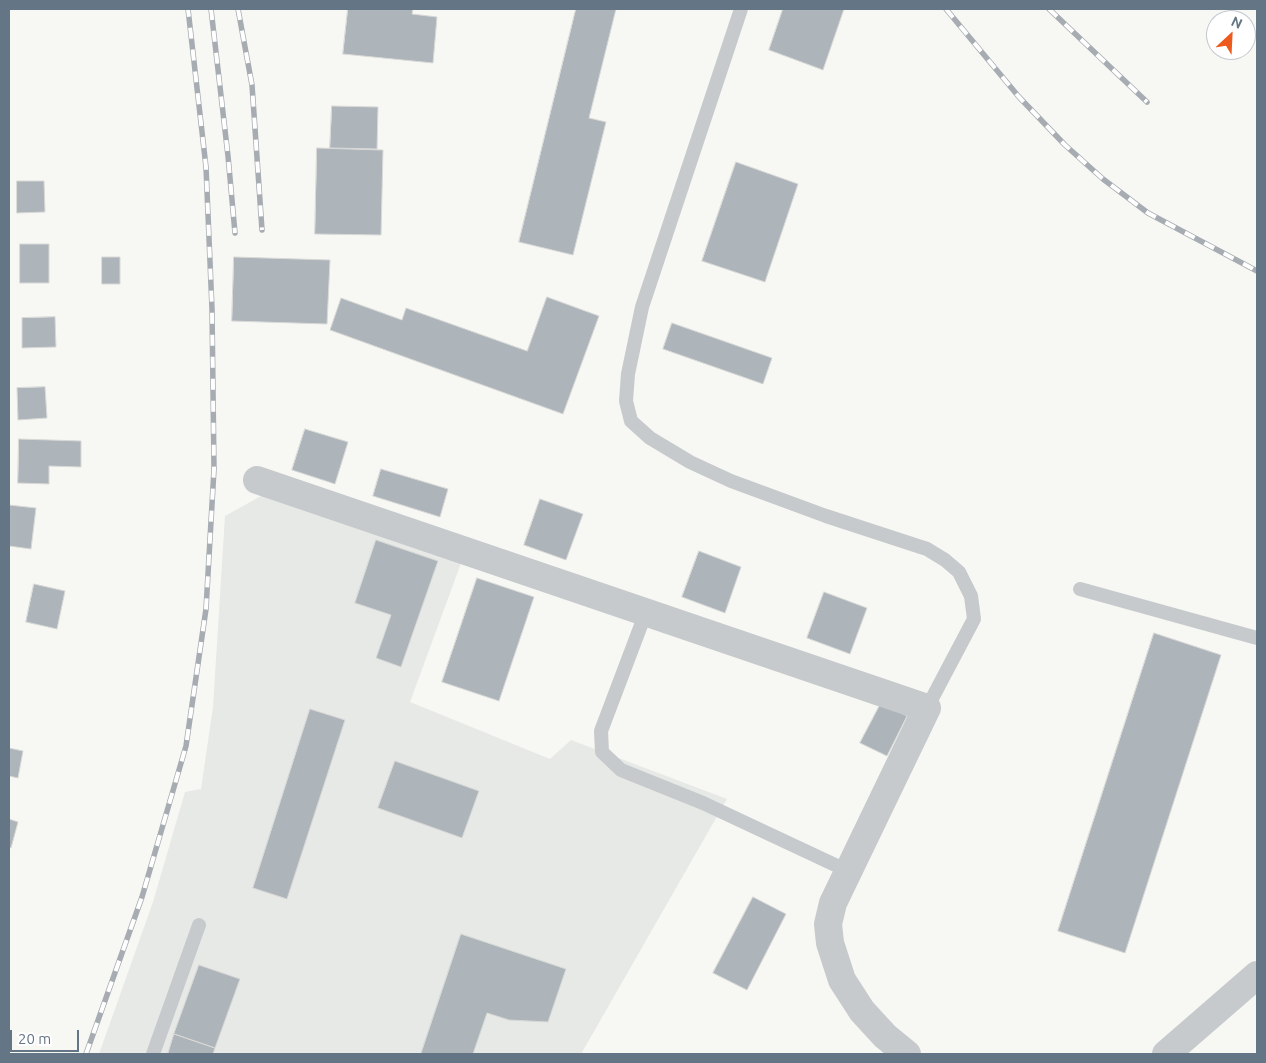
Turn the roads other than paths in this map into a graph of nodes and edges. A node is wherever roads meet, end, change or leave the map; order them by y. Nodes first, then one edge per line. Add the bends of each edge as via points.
1 (741, 9) edge
2 (257, 480) dead end
3 (1080, 588) dead end
4 (646, 612) junction
5 (1257, 638) edge
6 (927, 708) junction
7 (848, 871) junction
8 (199, 926) dead end
9 (1257, 975) edge
10 (153, 1054) edge
11 (907, 1054) edge
12 (1166, 1054) edge

1 - 6 lane via 642,307 628,374 626,401 631,421 650,438 690,462 731,481 927,549 959,572 971,596 974,618
2 - 4 street
3 - 5 lane
4 - 6 street
4 - 7 lane via 601,731 602,752 621,770 703,803
6 - 7 street
7 - 11 street via 833,903 828,924 830,944 842,980 862,1011
8 - 10 lane
9 - 12 street

